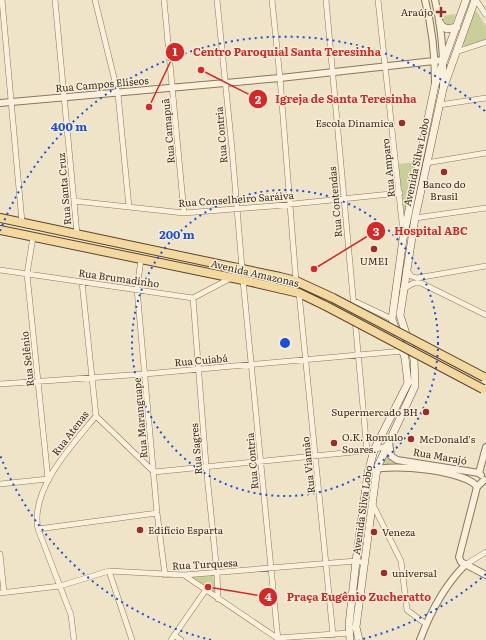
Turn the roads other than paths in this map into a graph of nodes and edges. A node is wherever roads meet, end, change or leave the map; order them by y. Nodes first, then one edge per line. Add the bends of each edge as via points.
1 (2, 0) edge
2 (55, 0) edge
3 (95, 0) edge
4 (164, 0) edge
5 (217, 0) edge
6 (272, 0) edge
7 (326, 0) edge
8 (378, 0) edge
9 (425, 0) edge
10 (435, 0) edge
11 (466, 0) edge
12 (475, 0) edge
13 (486, 15) edge
14 (440, 23) junction
15 (456, 27) junction
16 (452, 38) junction
17 (486, 42) edge
18 (456, 52) junction
19 (435, 60) junction
20 (444, 60) junction
21 (385, 66) junction
22 (334, 71) junction
23 (280, 78) junction
24 (225, 83) junction
25 (435, 85) junction
26 (174, 88) junction
27 (443, 90) junction
28 (118, 94) junction
29 (65, 98) junction
30 (486, 98) edge
31 (12, 102) junction
32 (0, 103) edge
33 (439, 105) junction
34 (486, 153) edge
35 (426, 163) junction
36 (400, 192) junction
37 (344, 199) junction
38 (74, 201) junction
39 (291, 205) junction
40 (129, 207) junction
41 (486, 208) edge
42 (236, 210) junction
43 (184, 213) junction
44 (411, 216) junction
45 (0, 218) edge
46 (22, 222) junction
47 (0, 230) edge
48 (77, 234) junction
49 (33, 237) junction
50 (403, 238) junction
51 (141, 259) junction
52 (486, 266) edge
53 (242, 268) junction
54 (406, 269) junction
55 (0, 270) edge
56 (27, 274) junction
57 (432, 275) junction
58 (232, 277) junction
59 (243, 280) junction
60 (296, 281) junction
61 (82, 282) junction
62 (429, 287) junction
63 (137, 289) junction
64 (403, 289) junction
65 (299, 293) junction
66 (193, 298) junction
67 (354, 301) junction
68 (486, 315) edge
69 (392, 319) junction
70 (403, 351) junction
71 (358, 354) junction
72 (305, 359) junction
73 (252, 364) junction
74 (199, 369) junction
75 (145, 374) junction
76 (91, 377) junction
77 (485, 377) edge
78 (39, 381) junction
79 (0, 384) edge
80 (484, 389) edge
81 (96, 416) junction
82 (387, 443) junction
83 (486, 447) edge
84 (371, 450) junction
85 (316, 456) junction
86 (262, 461) junction
87 (411, 461) junction
88 (206, 465) junction
89 (377, 468) junction
90 (436, 471) junction
91 (154, 472) junction
92 (368, 473) junction
93 (479, 473) junction
94 (48, 479) junction
95 (485, 480) edge
96 (0, 484) edge
97 (477, 487) junction
98 (157, 513) junction
99 (376, 514) junction
100 (38, 529) junction
101 (486, 552) edge
102 (0, 554) edge
103 (356, 561) junction
104 (327, 563) junction
105 (365, 563) junction
106 (465, 565) junction
107 (271, 568) junction
108 (109, 570) junction
109 (217, 573) junction
110 (165, 574) junction
111 (184, 575) junction
112 (486, 575) edge
113 (60, 586) junction
114 (205, 591) junction
115 (2, 592) edge
116 (218, 600) junction
117 (426, 624) junction
118 (174, 635) junction
119 (333, 635) junction
120 (350, 637) edge
121 (277, 639) edge
122 (74, 640) edge
123 (132, 640) edge
124 (171, 640) edge
125 (181, 640) edge
126 (358, 640) edge
127 (420, 640) edge

1 - 31 street
2 - 29 street, Rua Santa Cruz
3 - 28 street
4 - 26 street, Rua Camapuã
5 - 24 street, Rua Contria
6 - 23 street
7 - 22 street, Rua Contendas
8 - 21 street, Rua Amparo
9 - 19 street, Avenida Silva Lobo
10 - 14 street, Avenida Silva Lobo
11 - 15 main road
12 - 13 street
12 - 18 main road
14 - 15 main road via 447,29
14 - 20 street, Avenida Silva Lobo
15 - 16 main road
16 - 18 main road
16 - 20 main road
17 - 18 street
18 - 27 main road
19 - 20 street, Rua Campos Elíseos
19 - 21 street, Rua Campos Elíseos
19 - 25 street, Avenida Silva Lobo
20 - 25 main road, Avenida Silva Lobo
20 - 27 street, Avenida Silva Lobo
21 - 22 street, Rua Campos Elíseos
21 - 36 street, Rua Amparo
22 - 23 street, Rua Campos Elíseos
22 - 37 street, Rua Contendas
23 - 24 street, Rua Campos Elíseos
23 - 39 street
24 - 26 street, Rua Campos Elíseos
24 - 42 street, Rua Contria
25 - 44 main road, Avenida Silva Lobo
26 - 28 street, Rua Campos Elíseos
26 - 43 street, Rua Camapuã
27 - 33 main road, Avenida Silva Lobo
28 - 29 street, Rua Campos Elíseos
28 - 40 street
29 - 31 street, Rua Campos Elíseos
29 - 38 street, Rua Santa Cruz
30 - 33 street
31 - 32 street, Rua Campos Elíseos
31 - 46 street
33 - 35 main road, Avenida Silva Lobo
34 - 35 street
35 - 44 main road, Avenida Silva Lobo
36 - 37 street, Rua Conselheiro Saráiva
36 - 50 street, Rua Amparo
37 - 39 street, Rua Conselheiro Saráiva
37 - 67 street, Rua Contendas
38 - 40 street, Rua Conselheiro Saráiva
38 - 48 street, Rua Santa Cruz
39 - 42 street, Rua Conselheiro Saráiva
39 - 60 street
40 - 43 street, Rua Conselheiro Saráiva
41 - 44 street
42 - 43 street, Rua Conselheiro Saráiva
42 - 53 street, Rua Contria
44 - 50 main road, Avenida Silva Lobo
44 - 54 main road, Avenida Silva Lobo
45 - 46 main road, Avenida Amazonas
46 - 48 main road, Avenida Amazonas
47 - 49 main road, Avenida Amazonas
48 - 53 main road, Avenida Amazonas
49 - 51 main road, Avenida Amazonas
49 - 56 street, Rua Selênio
50 - 69 main road, Avenida Silva Lobo
51 - 58 main road, Avenida Amazonas
51 - 63 street, Rua Maranguape
52 - 57 street
53 - 60 main road, Avenida Amazonas
54 - 57 street via 411,276 417,278
54 - 64 main road, Avenida Silva Lobo
55 - 56 street, Rua Brumadinho
56 - 61 street, Rua Brumadinho
56 - 78 street, Rua Selênio
57 - 62 street
58 - 59 main road, Avenida Amazonas
58 - 66 street
59 - 65 main road, Avenida Amazonas
59 - 73 street, Rua Contria
60 - 77 main road, Avenida Amazonas, bridge
61 - 63 street, Rua Brumadinho
61 - 76 street, Rua Atenas
62 - 64 street via 414,283
62 - 68 street
63 - 66 street, Rua Brumadinho
63 - 75 street, Rua Maranguape
64 - 82 main road, Avenida Silva Lobo via 400,315 414,359 416,377 411,394
65 - 72 street, Rua Viamão
65 - 80 main road, Avenida Amazonas, bridge
66 - 74 street, Rua Sagres
67 - 69 street
67 - 71 street, Rua Contendas
69 - 70 main road, Avenida Silva Lobo
70 - 71 street, Rua Cuiabá
70 - 84 main road, Avenida Silva Lobo via 408,383
71 - 72 street, Rua Cuiabá
71 - 84 street, Rua Contendas
72 - 73 street, Rua Cuiabá
72 - 85 street, Rua Viamão
73 - 74 street, Rua Cuiabá
73 - 86 street, Rua Contria
74 - 75 street, Rua Cuiabá
74 - 88 street, Rua Sagres
75 - 76 street, Rua Cuiabá
75 - 91 street, Rua Maranguape
76 - 78 street, Rua Cuiabá
76 - 81 street, Rua Atenas
78 - 79 street, Rua Cuiabá
78 - 94 street, Rua Selênio
81 - 91 street
81 - 94 street, Rua Atenas
82 - 84 street
82 - 87 street, Rua Marajó via 394,459
82 - 89 main road, Avenida Silva Lobo
83 - 93 street
84 - 85 street
84 - 92 main road, Avenida Silva Lobo
85 - 86 street
85 - 104 street, Rua Viamão
86 - 88 street
86 - 107 street, Rua Contria
87 - 90 street
87 - 93 street, Rua Marajó
88 - 91 street
88 - 109 street, Rua Sagres
89 - 90 street, Rua Marajó
89 - 92 street, Rua Marajó
89 - 99 main road, Avenida Silva Lobo via 373,505
90 - 97 street, Rua Marajó via 472,481
91 - 98 street, Rua Maranguape
92 - 103 main road, Avenida Silva Lobo
93 - 95 street
94 - 96 street
94 - 100 street, Rua Atenas via 36,519
95 - 97 street
97 - 106 street via 460,550 461,562
98 - 100 street
98 - 110 street, Rua Maranguape
99 - 105 main road, Avenida Silva Lobo
99 - 117 street via 401,561 406,610
100 - 113 street, Rua Atenas
101 - 106 street
102 - 115 street
103 - 104 street, Rua Turquesa
103 - 105 street, Rua Turquesa
103 - 120 main road, Avenida Silva Lobo
104 - 107 street, Rua Turquesa
104 - 119 street, Rua Viamão
105 - 126 main road, Avenida Silva Lobo via 356,627
106 - 112 street
106 - 117 street via 440,597
107 - 109 street, Rua Turquesa
107 - 121 street, Rua Contria
108 - 110 street, Rua Turquesa
108 - 113 street, Rua Turquesa
108 - 123 street
109 - 111 street, Rua Turquesa
109 - 116 street, Rua Sagres
110 - 111 street, Rua Turquesa
111 - 114 street
113 - 115 street, Rua Turquesa
113 - 122 street, Rua Atenas via 71,615
114 - 116 street
114 - 118 street
116 - 121 street
117 - 127 street
118 - 124 street
118 - 125 street
119 - 120 street
119 - 121 street

